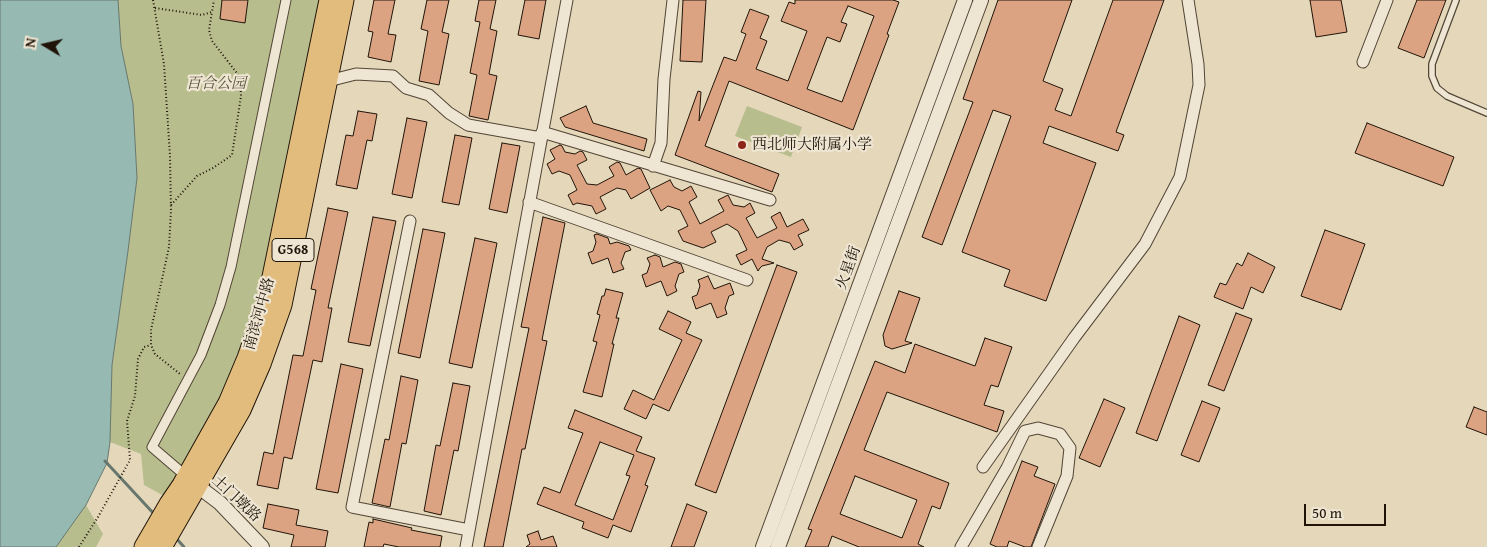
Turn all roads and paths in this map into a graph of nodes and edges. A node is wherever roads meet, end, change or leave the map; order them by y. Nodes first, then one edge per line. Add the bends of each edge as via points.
1 (153, 0) edge
2 (214, 0) edge
3 (286, 0) edge
4 (328, 0) edge
5 (344, 0) edge
6 (568, 0) edge
7 (674, 0) edge
8 (965, 0) edge
9 (981, 0) edge
10 (1188, 0) edge
11 (1387, 0) edge
12 (1456, 0) edge
13 (154, 8) junction
14 (212, 12) junction
15 (1362, 62) dead end
16 (328, 81) junction
17 (1487, 113) edge
18 (541, 135) junction
19 (653, 166) junction
20 (770, 200) dead end
21 (529, 202) junction
22 (170, 205) junction
23 (410, 221) dead end
24 (747, 280) dead end
25 (151, 345) junction
26 (188, 380) junction
27 (983, 466) dead end
28 (192, 481) junction
29 (176, 508) junction
30 (469, 530) junction
31 (966, 546) edge
32 (79, 547) edge
33 (144, 547) edge
34 (162, 547) edge
35 (262, 547) edge
36 (466, 547) edge
37 (763, 547) edge
38 (778, 547) edge
39 (1038, 547) edge

1 - 13 path
2 - 14 path
3 - 26 street via 231,268 220,306
4 - 28 highway, 南滨河中路 / G568 via 267,301 247,358
5 - 16 highway, 南滨河中路 / G568
6 - 18 street
7 - 19 street via 664,79 661,143
8 - 37 street, 火星街
9 - 38 street, 火星街
10 - 27 street via 1199,85 1180,177 1145,244
11 - 15 street
12 - 17 lane via 1432,64 1432,76 1437,88 1447,96
13 - 14 path via 202,15
13 - 22 path via 164,64
14 - 22 path via 209,30 212,41 240,77 241,96 232,154 197,176
16 - 18 street via 356,74 393,76 406,88 429,95 468,125
16 - 28 highway, 南滨河中路 / G568 via 282,305 262,364 241,410
18 - 19 street
18 - 21 street
19 - 20 street
21 - 24 street
21 - 30 street
22 - 25 path via 169,247 151,330
23 - 30 street via 352,507
25 - 26 path via 155,354
25 - 32 path via 144,347 138,358 136,396 127,421 130,460
26 - 28 street via 152,447
28 - 29 highway, 南滨河中路 / G568
28 - 35 street, 土门墩路 via 220,503
29 - 33 highway, 南滨河中路 / G568
29 - 34 highway, 南滨河中路 / G568
30 - 36 street
31 - 39 street via 1025,430 1038,428 1060,434 1070,448 1067,476

